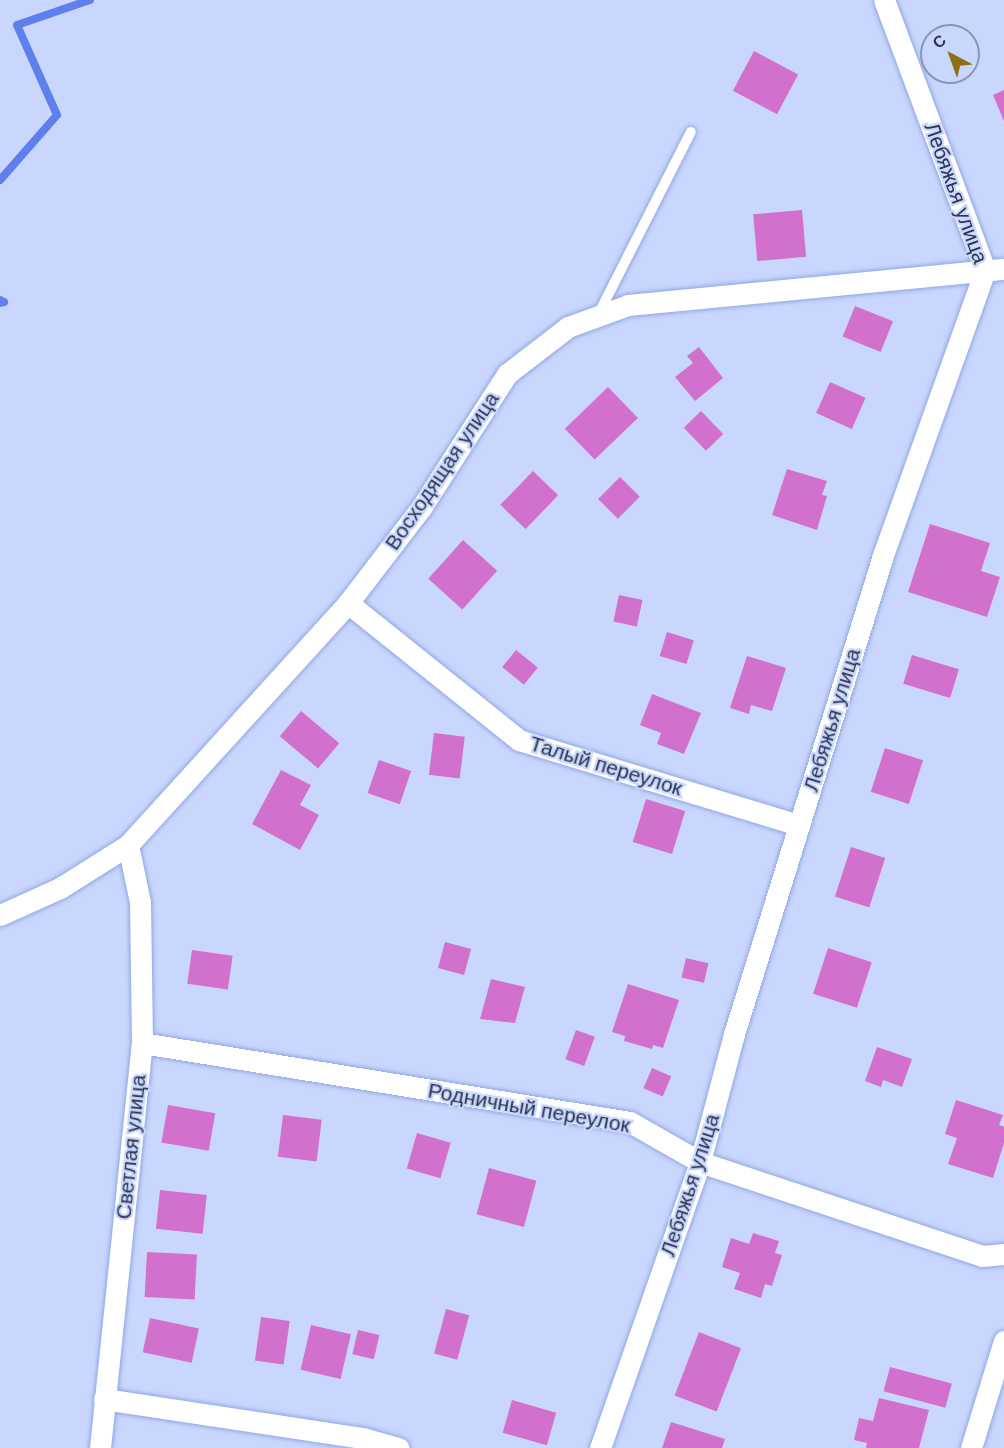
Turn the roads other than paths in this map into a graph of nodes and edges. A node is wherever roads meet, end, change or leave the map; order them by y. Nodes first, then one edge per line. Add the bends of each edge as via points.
1 (884, 0) edge
2 (692, 132) dead end
3 (995, 270) edge
4 (598, 316) junction
5 (348, 603) junction
6 (799, 825) junction
7 (128, 845) junction
8 (0, 915) edge
9 (142, 1043) junction
10 (700, 1161) junction
11 (1004, 1254) edge
12 (1004, 1341) edge
13 (104, 1399) junction
14 (100, 1448) edge
15 (399, 1448) edge
16 (600, 1448) edge
17 (971, 1448) edge

1 - 3 street, Лебяжья улица
2 - 4 lane
3 - 4 street, Восходящая улица via 639,304
3 - 6 street, Лебяжья улица via 882,558
4 - 5 street, Восходящая улица via 568,327 507,374 422,508
5 - 6 street, Талый переулок via 519,740
5 - 7 street, Восходящая улица
6 - 10 street, Лебяжья улица via 734,1034
7 - 8 street, Восходящая улица via 60,888
7 - 9 street, Светлая улица via 140,902
9 - 10 street, Родничный переулок via 630,1122
9 - 13 street, Светлая улица
10 - 11 street, Родничный переулок via 982,1256
10 - 16 street, Лебяжья улица
12 - 17 street
13 - 14 street, Светлая улица
13 - 15 street via 363,1438

